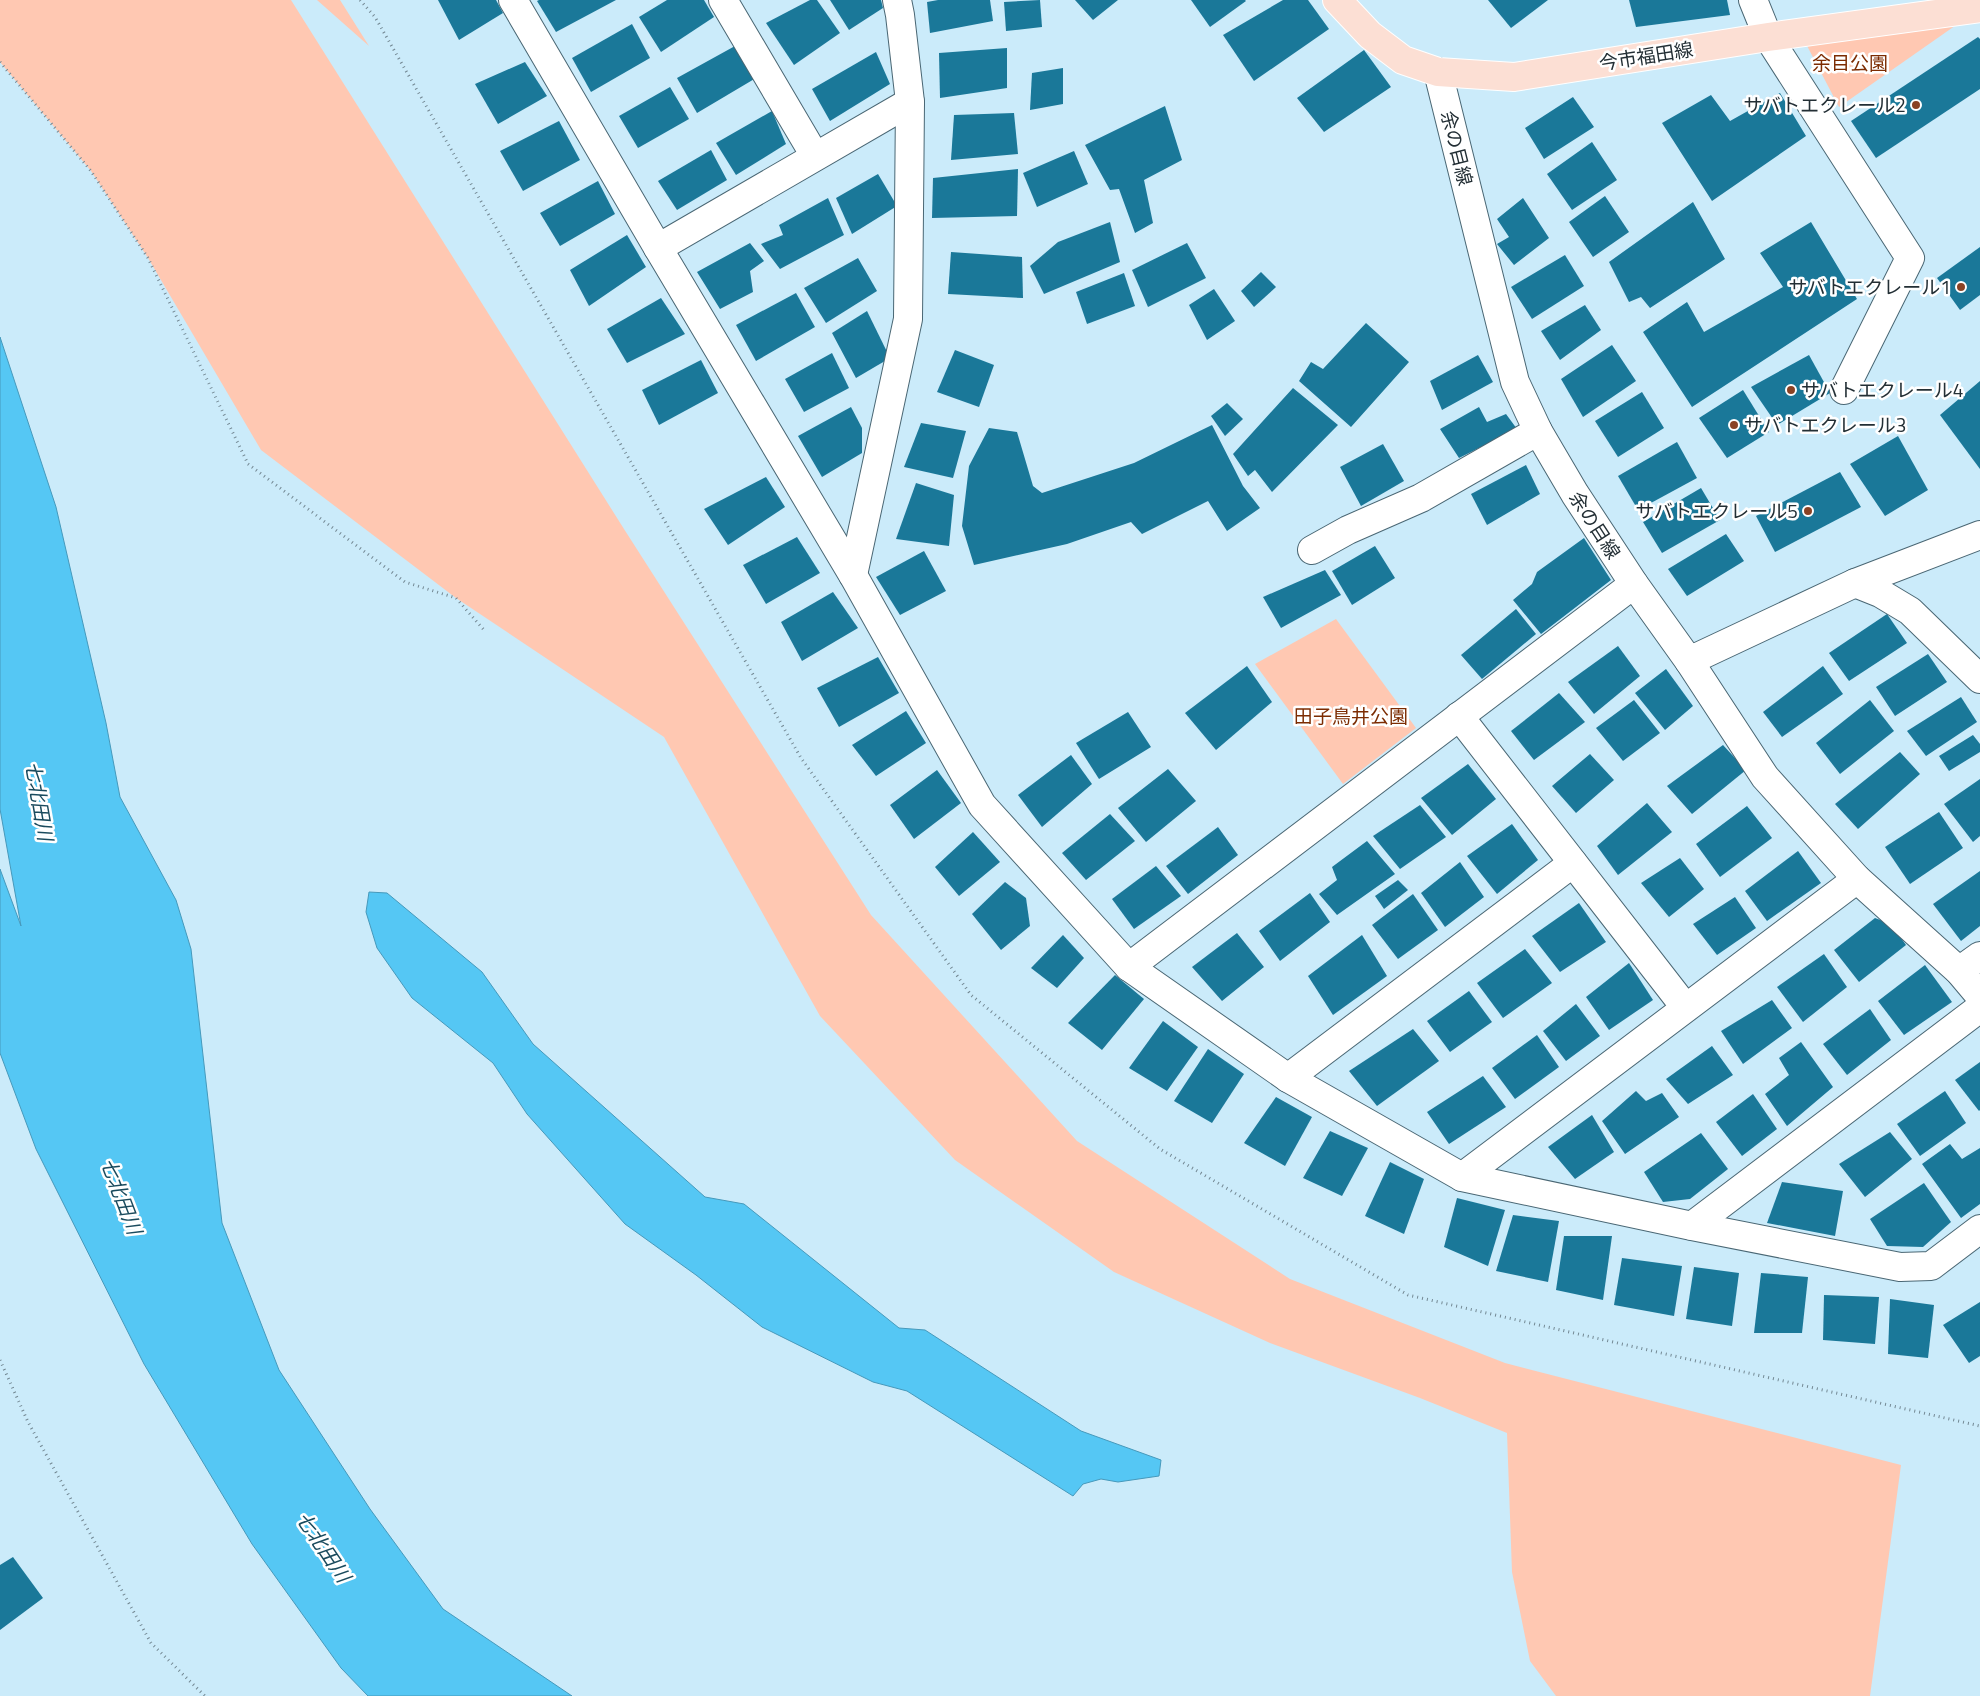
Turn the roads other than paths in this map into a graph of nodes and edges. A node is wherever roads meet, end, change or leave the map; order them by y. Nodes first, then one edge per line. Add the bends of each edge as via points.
1 (513, 0) edge
2 (723, 0) edge
3 (897, 0) edge
4 (1337, 0) edge
5 (1753, 0) edge
6 (1980, 8) edge
7 (1768, 36) junction
8 (1438, 72) junction
9 (910, 102) junction
10 (815, 156) junction
11 (658, 248) junction
12 (1844, 390) dead end
13 (1538, 431) junction
14 (1980, 535) edge
15 (1312, 550) dead end
16 (853, 575) junction
17 (1855, 583) junction
18 (1634, 584) junction
19 (1688, 661) junction
20 (1980, 679) edge
21 (1459, 716) junction
22 (1573, 864) junction
23 (1857, 879) junction
24 (1970, 964) edge
25 (1129, 967) junction
26 (1980, 996) edge
27 (1685, 1007) junction
28 (1980, 1008) edge
29 (1288, 1078) junction
30 (1462, 1177) junction
31 (1692, 1226) junction
32 (1980, 1229) edge

1 - 11 street
2 - 10 street
3 - 9 street
4 - 8 main road, 今市福田線 via 1370,35 1403,60
5 - 7 street
6 - 7 main road, 今市福田線
7 - 8 main road, 今市福田線 via 1514,77
7 - 12 street via 1910,258
8 - 13 street, 余の目線 via 1515,382
9 - 10 street
9 - 16 street via 908,319
10 - 11 street
11 - 16 street
13 - 15 street via 1421,498 1348,530
13 - 18 street, 余の目線
14 - 17 street
16 - 25 street via 982,805
17 - 19 street
17 - 20 street via 1910,611
18 - 19 street, 余の目線
18 - 21 street
19 - 23 street, 余の目線 via 1765,777
21 - 22 street
21 - 25 street
22 - 27 street
22 - 29 street
23 - 24 street, 余の目線
23 - 27 street
24 - 26 street, 余の目線
25 - 29 street
27 - 30 street
28 - 31 street
29 - 30 street
30 - 31 street
31 - 32 street via 1900,1267 1932,1266

